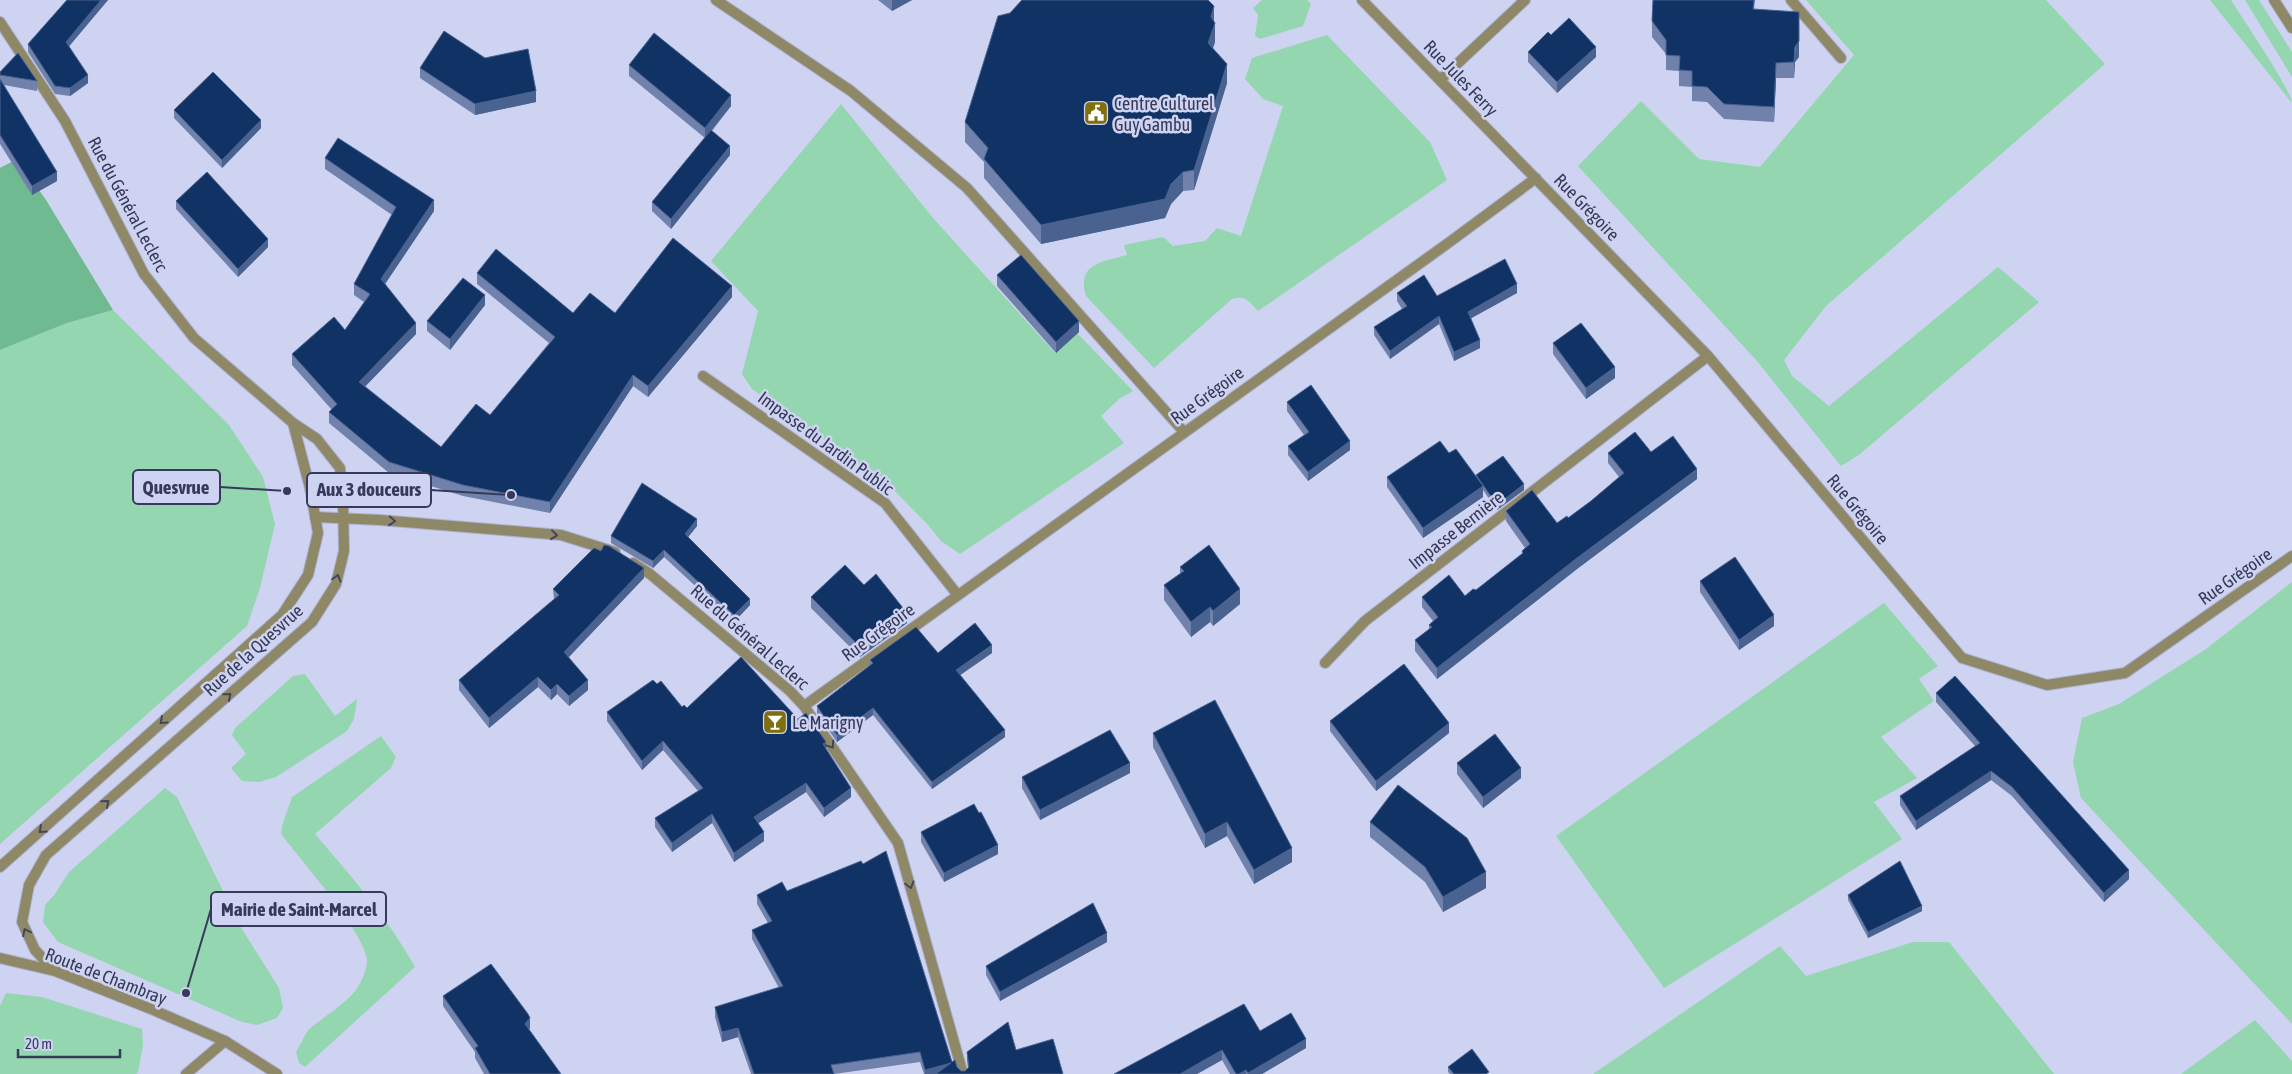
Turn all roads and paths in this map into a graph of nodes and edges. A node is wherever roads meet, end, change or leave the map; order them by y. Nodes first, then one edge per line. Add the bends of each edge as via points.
1 (716, 0) edge
2 (1362, 0) edge
3 (1525, 0) edge
4 (1791, 0) edge
5 (2274, 0) edge
6 (0, 22) edge
7 (2292, 28) edge
8 (1840, 58) dead end
9 (1440, 80) junction
10 (1536, 178) junction
11 (1708, 356) junction
12 (703, 376) dead end
13 (292, 423) junction
14 (1184, 432) junction
15 (315, 517) junction
16 (344, 517) junction
17 (2292, 556) edge
18 (958, 594) junction
19 (1325, 663) dead end
20 (804, 706) junction
21 (0, 867) edge
22 (0, 958) edge
23 (55, 971) junction
24 (225, 1041) junction
25 (186, 1074) edge
26 (277, 1074) edge
27 (963, 1074) edge

1 - 14 street via 851,91 967,188
2 - 9 street, Rue Jules Ferry
3 - 9 street
4 - 8 street
5 - 7 street
6 - 13 street, Rue du Général Leclerc via 65,121 144,274 194,338
9 - 10 street, Rue Jules Ferry
10 - 11 street, Rue Grégoire
10 - 14 street, Rue Grégoire
11 - 17 street, Rue Grégoire via 1962,658 2047,685 2125,673
11 - 19 street, Impasse Bernière via 1365,621
12 - 18 street, Impasse du Jardin Public via 885,502
13 - 15 street, Rue de la Quesvrue
13 - 16 street, Rue de la Quesvrue via 317,439 340,468
14 - 18 street, Rue Grégoire
15 - 16 street, Rue du Général Leclerc
15 -> 21 street, Rue de la Quesvrue via 318,533 308,575 282,615
16 -> 20 street, Rue du Général Leclerc via 561,535 612,550 650,574
23 -> 16 street, Rue de la Quesvrue via 35,950 22,922 29,885 46,855 312,622 336,584 344,551
18 - 20 street, Rue Grégoire
20 -> 27 street, Rue du Général Leclerc via 898,843
22 - 23 street, Route de Chambray
23 - 24 street, Route de Chambray
24 - 25 street
24 - 26 street, Route de Chambray

